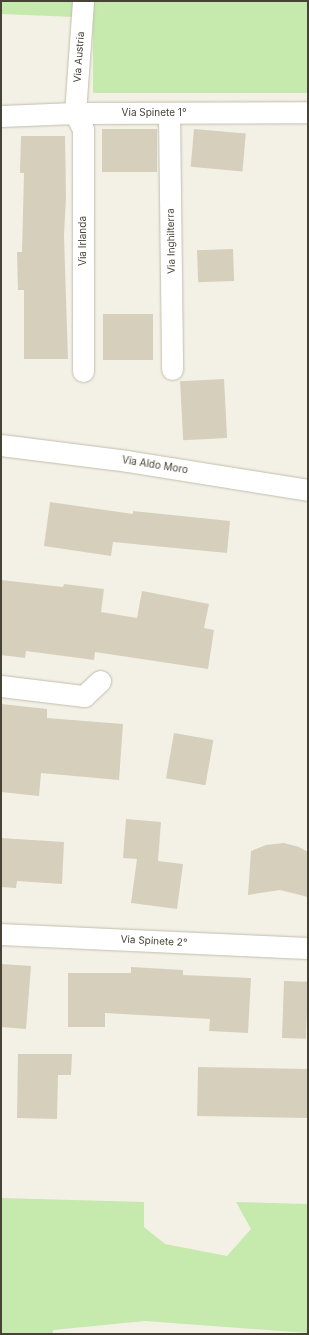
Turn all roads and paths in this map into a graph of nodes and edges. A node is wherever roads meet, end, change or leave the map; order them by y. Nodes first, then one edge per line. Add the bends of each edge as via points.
1 (83, 1) edge
2 (308, 112) edge
3 (170, 113) junction
4 (75, 114) junction
5 (1, 116) edge
6 (172, 369) dead end
7 (83, 371) dead end
8 (1, 445) edge
9 (308, 490) edge
10 (100, 681) dead end
11 (1, 686) edge
12 (1, 934) edge
13 (308, 948) edge

1 - 4 street, Via Austria
2 - 3 street, Via Spinete 1°
3 - 4 street, Via Spinete 1°
3 - 6 street, Via Inghilterra
4 - 5 street, Via Spinete 1°
4 - 7 street, Via Irlanda via 83,129
8 - 9 street, Via Aldo Moro via 127,461
10 - 11 street via 84,696
12 - 13 street, Via Spinete 2°

